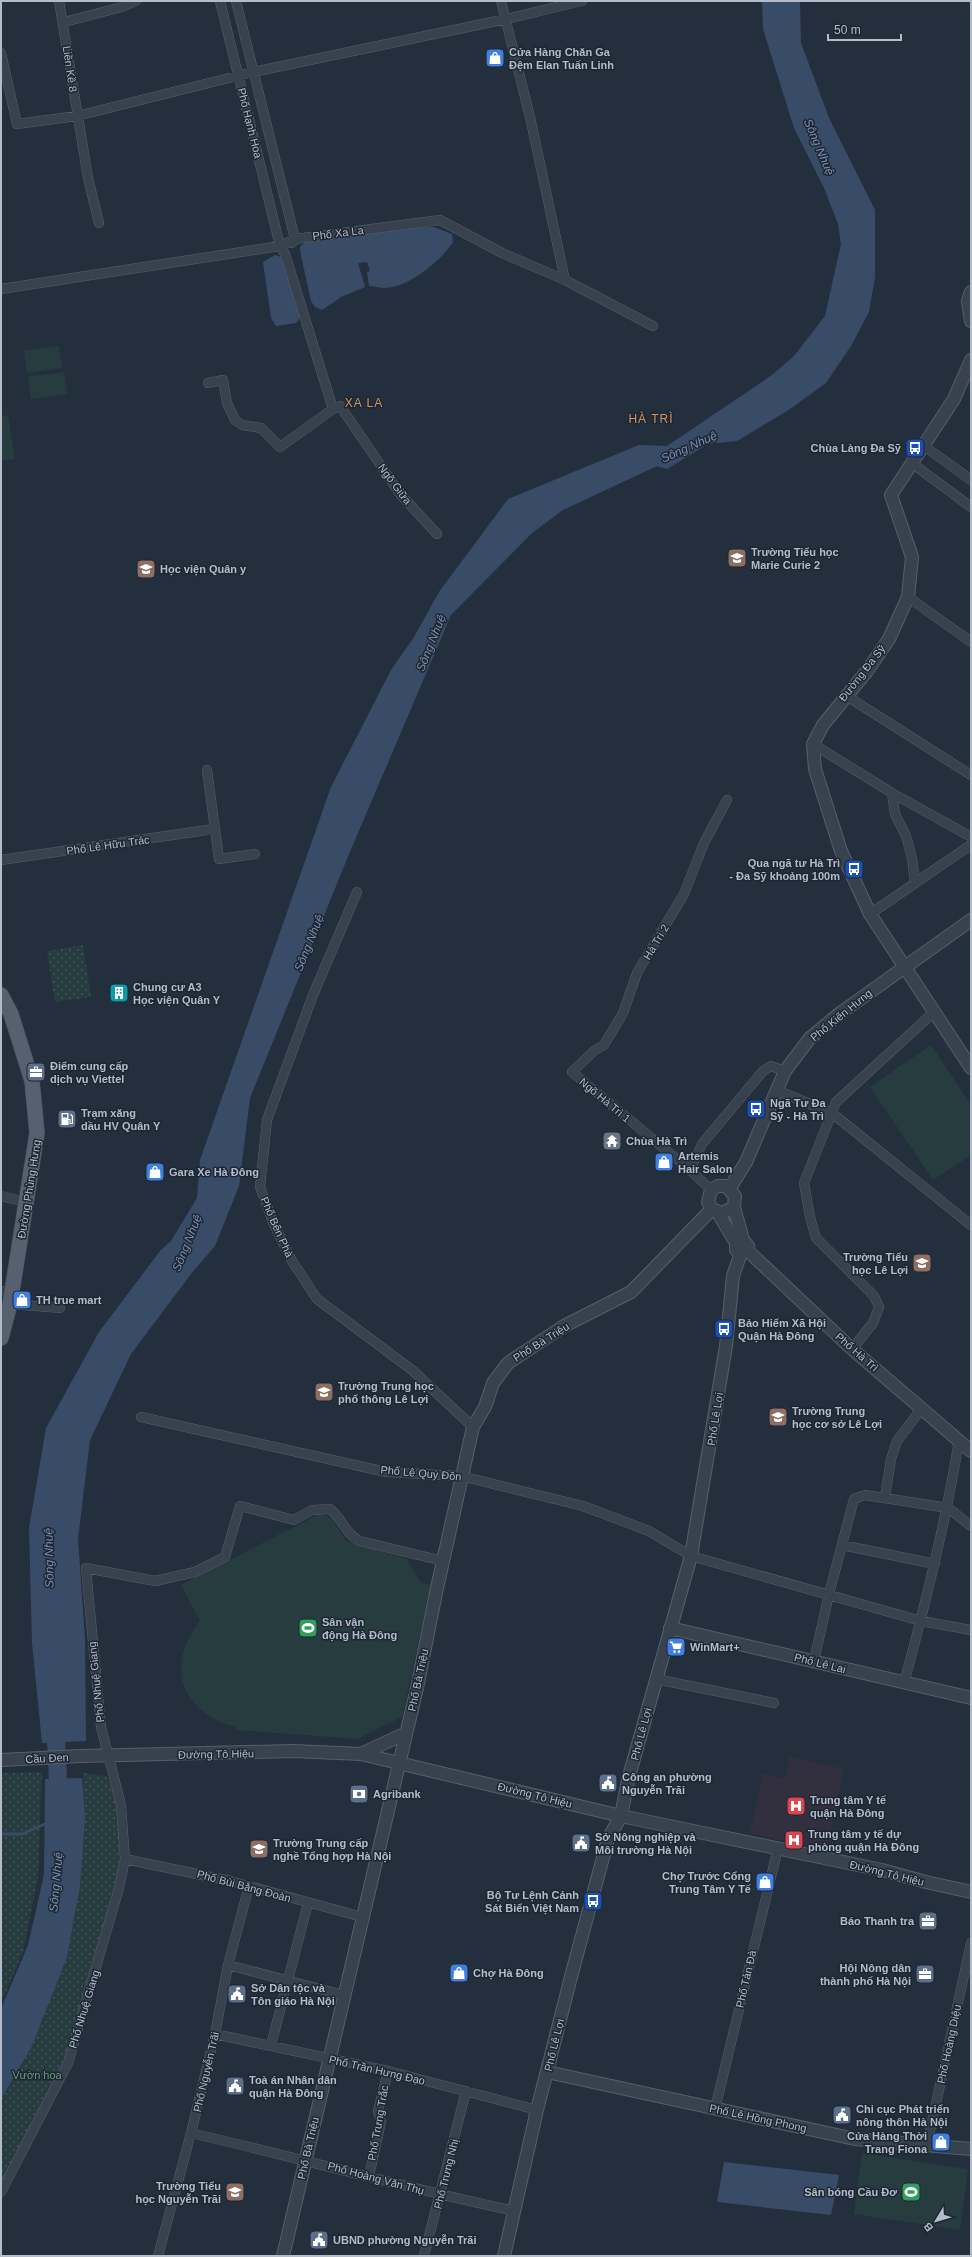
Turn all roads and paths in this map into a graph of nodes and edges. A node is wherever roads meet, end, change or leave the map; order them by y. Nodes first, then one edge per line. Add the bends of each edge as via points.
1 (59, 1) edge
2 (136, 1) edge
3 (220, 1) edge
4 (236, 1) edge
5 (501, 1) edge
6 (582, 1) edge
7 (506, 20) junction
8 (64, 22) junction
9 (1, 53) edge
10 (253, 72) junction
11 (238, 76) junction
12 (77, 116) junction
13 (99, 223) dead end
14 (295, 239) junction
15 (280, 246) junction
16 (286, 254) junction
17 (565, 280) junction
18 (1, 289) edge
19 (971, 292) edge
20 (971, 321) edge
21 (653, 326) dead end
22 (971, 360) edge
23 (208, 383) dead end
24 (333, 409) junction
25 (924, 446) junction
26 (912, 464) junction
27 (971, 480) edge
28 (971, 507) edge
29 (437, 534) dead end
30 (908, 597) junction
31 (971, 642) edge
32 (845, 695) junction
33 (813, 744) junction
34 (207, 770) dead end
35 (971, 775) edge
36 (892, 794) junction
37 (727, 800) dead end
38 (214, 829) junction
39 (971, 837) edge
40 (971, 845) edge
41 (255, 854) dead end
42 (1, 860) edge
43 (915, 883) junction
44 (357, 892) dead end
45 (870, 914) junction
46 (971, 920) edge
47 (904, 966) junction
48 (1, 995) edge
49 (934, 1012) junction
50 (971, 1068) edge
51 (785, 1071) junction
52 (572, 1072) joint
53 (776, 1090) junction
54 (832, 1113) junction
55 (690, 1170) junction
56 (730, 1188) junction
57 (711, 1190) junction
58 (1, 1196) edge
59 (28, 1202) junction
60 (734, 1207) junction
61 (715, 1211) junction
62 (971, 1225) edge
63 (742, 1247) junction
64 (8, 1296) edge
65 (60, 1308) dead end
66 (1, 1338) edge
67 (852, 1349) junction
68 (922, 1408) junction
69 (141, 1417) dead end
70 (474, 1427) junction
71 (959, 1440) junction
72 (971, 1450) edge
73 (462, 1476) junction
74 (885, 1497) junction
75 (948, 1508) junction
76 (971, 1526) edge
77 (842, 1545) junction
78 (691, 1556) junction
79 (443, 1561) junction
80 (936, 1564) junction
81 (829, 1594) junction
82 (921, 1621) junction
83 (670, 1628) junction
84 (971, 1630) edge
85 (814, 1661) junction
86 (656, 1678) junction
87 (904, 1683) junction
88 (971, 1698) edge
89 (774, 1703) dead end
90 (406, 1733) junction
91 (361, 1754) junction
92 (93, 1756) joint
93 (110, 1756) junction
94 (1, 1760) edge
95 (399, 1763) junction
96 (621, 1816) junction
97 (778, 1848) junction
98 (125, 1859) junction
99 (249, 1886) junction
100 (971, 1892) edge
101 (308, 1903) junction
102 (362, 1917) junction
103 (971, 1943) edge
104 (228, 1965) junction
105 (289, 1982) junction
106 (343, 1995) junction
107 (215, 2034) junction
108 (271, 2045) junction
109 (329, 2059) junction
110 (388, 2071) junction
111 (547, 2072) junction
112 (466, 2092) junction
113 (715, 2109) junction
114 (537, 2110) junction
115 (191, 2133) junction
116 (927, 2145) junction
117 (971, 2149) edge
118 (305, 2159) junction
119 (369, 2176) junction
120 (1, 2192) edge
121 (441, 2195) junction
122 (515, 2211) junction
123 (158, 2256) edge
124 (283, 2256) edge
125 (424, 2256) edge
126 (504, 2256) edge

1 - 8 street, Liền Kề 8
2 - 8 street
3 - 11 street, Phố Hạnh Hoa
4 - 10 street, Phố Hạnh Hoa
5 - 7 street
6 - 7 street
7 - 10 street
7 - 17 street
8 - 12 street, Liền Kề 8
9 - 12 street via 17,124
10 - 11 street
10 - 14 street, Phố Hạnh Hoa
11 - 12 street
11 - 15 street, Phố Hạnh Hoa
12 - 13 street, Liền Kề 8
14 - 15 street, Phố Xa La
14 - 16 street
14 - 17 street, Phố Xa La via 440,220 502,253
15 - 16 street
15 - 18 street, Phố Xa La
16 - 24 street
17 - 21 street, Phố Xa La
19 - 20 street via 968,301
22 - 25 street, Đường Đa Sỹ via 954,399
23 - 24 street via 223,380 227,403 235,420 242,425 261,428 280,447
24 - 29 street, Ngõ Giữa via 340,406 401,495
25 - 26 street, Đường Đa Sỹ
25 - 27 street
26 - 28 street
26 - 30 street, Đường Đa Sỹ via 891,495 912,557
30 - 31 street
30 - 32 street, Đường Đa Sỹ via 889,640 867,671
32 - 33 street, Đường Đa Sỹ via 822,725
32 - 35 street
33 - 36 street
33 - 45 street, Đường Đa Sỹ via 815,769 825,807 841,851
34 - 38 street
36 - 39 street
36 - 43 street via 895,814 906,836 912,858
37 - 52 street, Hà Trì 2 via 704,843 684,894 637,973 624,1013 604,1045
38 - 41 street via 219,859
38 - 42 street, Phố Lê Hữu Trác
40 - 43 street
43 - 45 street
44 - 70 street, Phố Bến Phà via 314,995 267,1120 260,1187 292,1261 317,1299 412,1370
45 - 47 street, Đường Đa Sỹ
46 - 47 street, Phố Kiến Hưng
47 - 49 street, Đường Đa Sỹ
47 - 51 street, Phố Kiến Hưng via 838,1014 816,1034
48 - 59 main road, Đường Phùng Hưng via 11,1014 32,1081 37,1133
49 - 50 street, Đường Đa Sỹ
49 - 54 street via 836,1102
51 - 53 street, Phố Kiến Hưng
51 - 55 street via 771,1066 763,1070 702,1144
52 - 55 street, Ngõ Hà Trì 1
53 - 54 street
53 - 56 street, Phố Kiến Hưng via 746,1162
54 - 62 street
54 - 67 street via 804,1183 816,1238 874,1296 879,1307 873,1323
55 - 57 street, Ngõ Hà Trì 1
56 - 57 street via 722,1185
56 - 60 street via 735,1196
57 - 61 street via 708,1202
58 - 59 street
59 - 64 main road, Đường Phùng Hưng
60 - 61 street via 725,1213
60 - 63 street
61 - 63 street
61 - 70 street, Phố Bà Triệu via 631,1292 549,1334 508,1363 493,1383 485,1407
63 - 67 street, Phố Hà Trì
63 - 78 street, Phố Lê Lợi via 733,1276 726,1346
64 - 65 street
64 - 66 main road, Đường Phùng Hưng
67 - 68 street, Phố Hà Trì
68 - 71 street, Phố Hà Trì
68 - 74 street via 897,1441 891,1459
69 - 73 street, Phố Lê Quý Đôn via 386,1472
70 - 73 street, Phố Bà Triệu
71 - 72 street, Phố Hà Trì
71 - 75 street
73 - 78 street, Phố Lê Quý Đôn via 583,1506 650,1531
73 - 79 street, Phố Bà Triệu
74 - 75 street
74 - 77 street via 865,1495 854,1499
75 - 76 street
75 - 80 street
77 - 80 street
77 - 81 street
78 - 81 street, Phố Lê Quý Đôn
78 - 83 street, Phố Lê Lợi
79 - 90 street, Phố Bà Triệu
79 - 93 street, Phố Nhuệ Giang via 353,1538 337,1514 330,1509 312,1510 294,1520 240,1506 225,1557 195,1572 155,1581 86,1568 101,1727
80 - 82 street
81 - 82 street, Phố Lê Quý Đôn
81 - 85 street
82 - 84 street, Phố Lê Quý Đôn
82 - 87 street
83 - 85 street, Phố Lê Lai
83 - 86 street, Phố Lê Lợi
85 - 87 street, Phố Lê Lai
86 - 89 street
86 - 96 street, Phố Lê Lợi via 628,1780
87 - 88 street, Phố Lê Lai
90 - 91 street
90 - 95 street, Phố Bà Triệu
91 - 93 street, Đường Tô Hiệu via 293,1751
91 - 95 street, Đường Tô Hiệu
92 - 93 street, Đường Tô Hiệu
92 - 94 street, Cầu Đen
93 - 98 street, Phố Nhuệ Giang via 121,1805
95 - 96 street, Đường Tô Hiệu
95 - 102 street, Phố Bà Triệu
96 - 97 street, Đường Tô Hiệu
96 - 111 street, Phố Lê Lợi via 608,1839
97 - 100 street, Đường Tô Hiệu
97 - 113 street, Phố Tản Đà
98 - 99 street, Phố Bùi Bằng Đoàn
98 - 120 street, Phố Nhuệ Giang via 113,1910 68,2063
99 - 101 street, Phố Bùi Bằng Đoàn
99 - 104 street, Phố Nguyễn Trãi
101 - 102 street, Phố Bùi Bằng Đoàn
101 - 105 street
102 - 106 street, Phố Bà Triệu
103 - 116 street, Phố Hoàng Diệu
104 - 105 street
104 - 107 street, Phố Nguyễn Trãi
105 - 106 street
105 - 108 street
106 - 109 street, Phố Bà Triệu
107 - 108 street, Phố Trần Hưng Đạo
107 - 115 street, Phố Nguyễn Trãi
108 - 109 street, Phố Trần Hưng Đạo
109 - 110 street, Phố Trần Hưng Đạo
109 - 118 street, Phố Bà Triệu
110 - 112 street, Phố Trần Hưng Đạo
110 - 119 street, Phố Trưng Trắc via 378,2111 381,2122
111 - 113 street, Phố Lê Hồng Phong
111 - 114 street, Phố Lê Lợi
112 - 114 street, Phố Trần Hưng Đạo
112 - 121 street, Phố Trưng Nhị
113 - 116 street, Phố Lê Hồng Phong via 855,2139
114 - 122 street, Phố Lê Lợi
115 - 118 street, Phố Hoàng Văn Thụ
115 - 123 street, Phố Nguyễn Trãi
116 - 117 street, Phố Lê Hồng Phong
118 - 119 street, Phố Hoàng Văn Thụ
118 - 124 street, Phố Bà Triệu
119 - 121 street, Phố Hoàng Văn Thụ
121 - 122 street, Phố Hoàng Văn Thụ
121 - 125 street, Phố Trưng Nhị
122 - 126 street, Phố Lê Lợi

